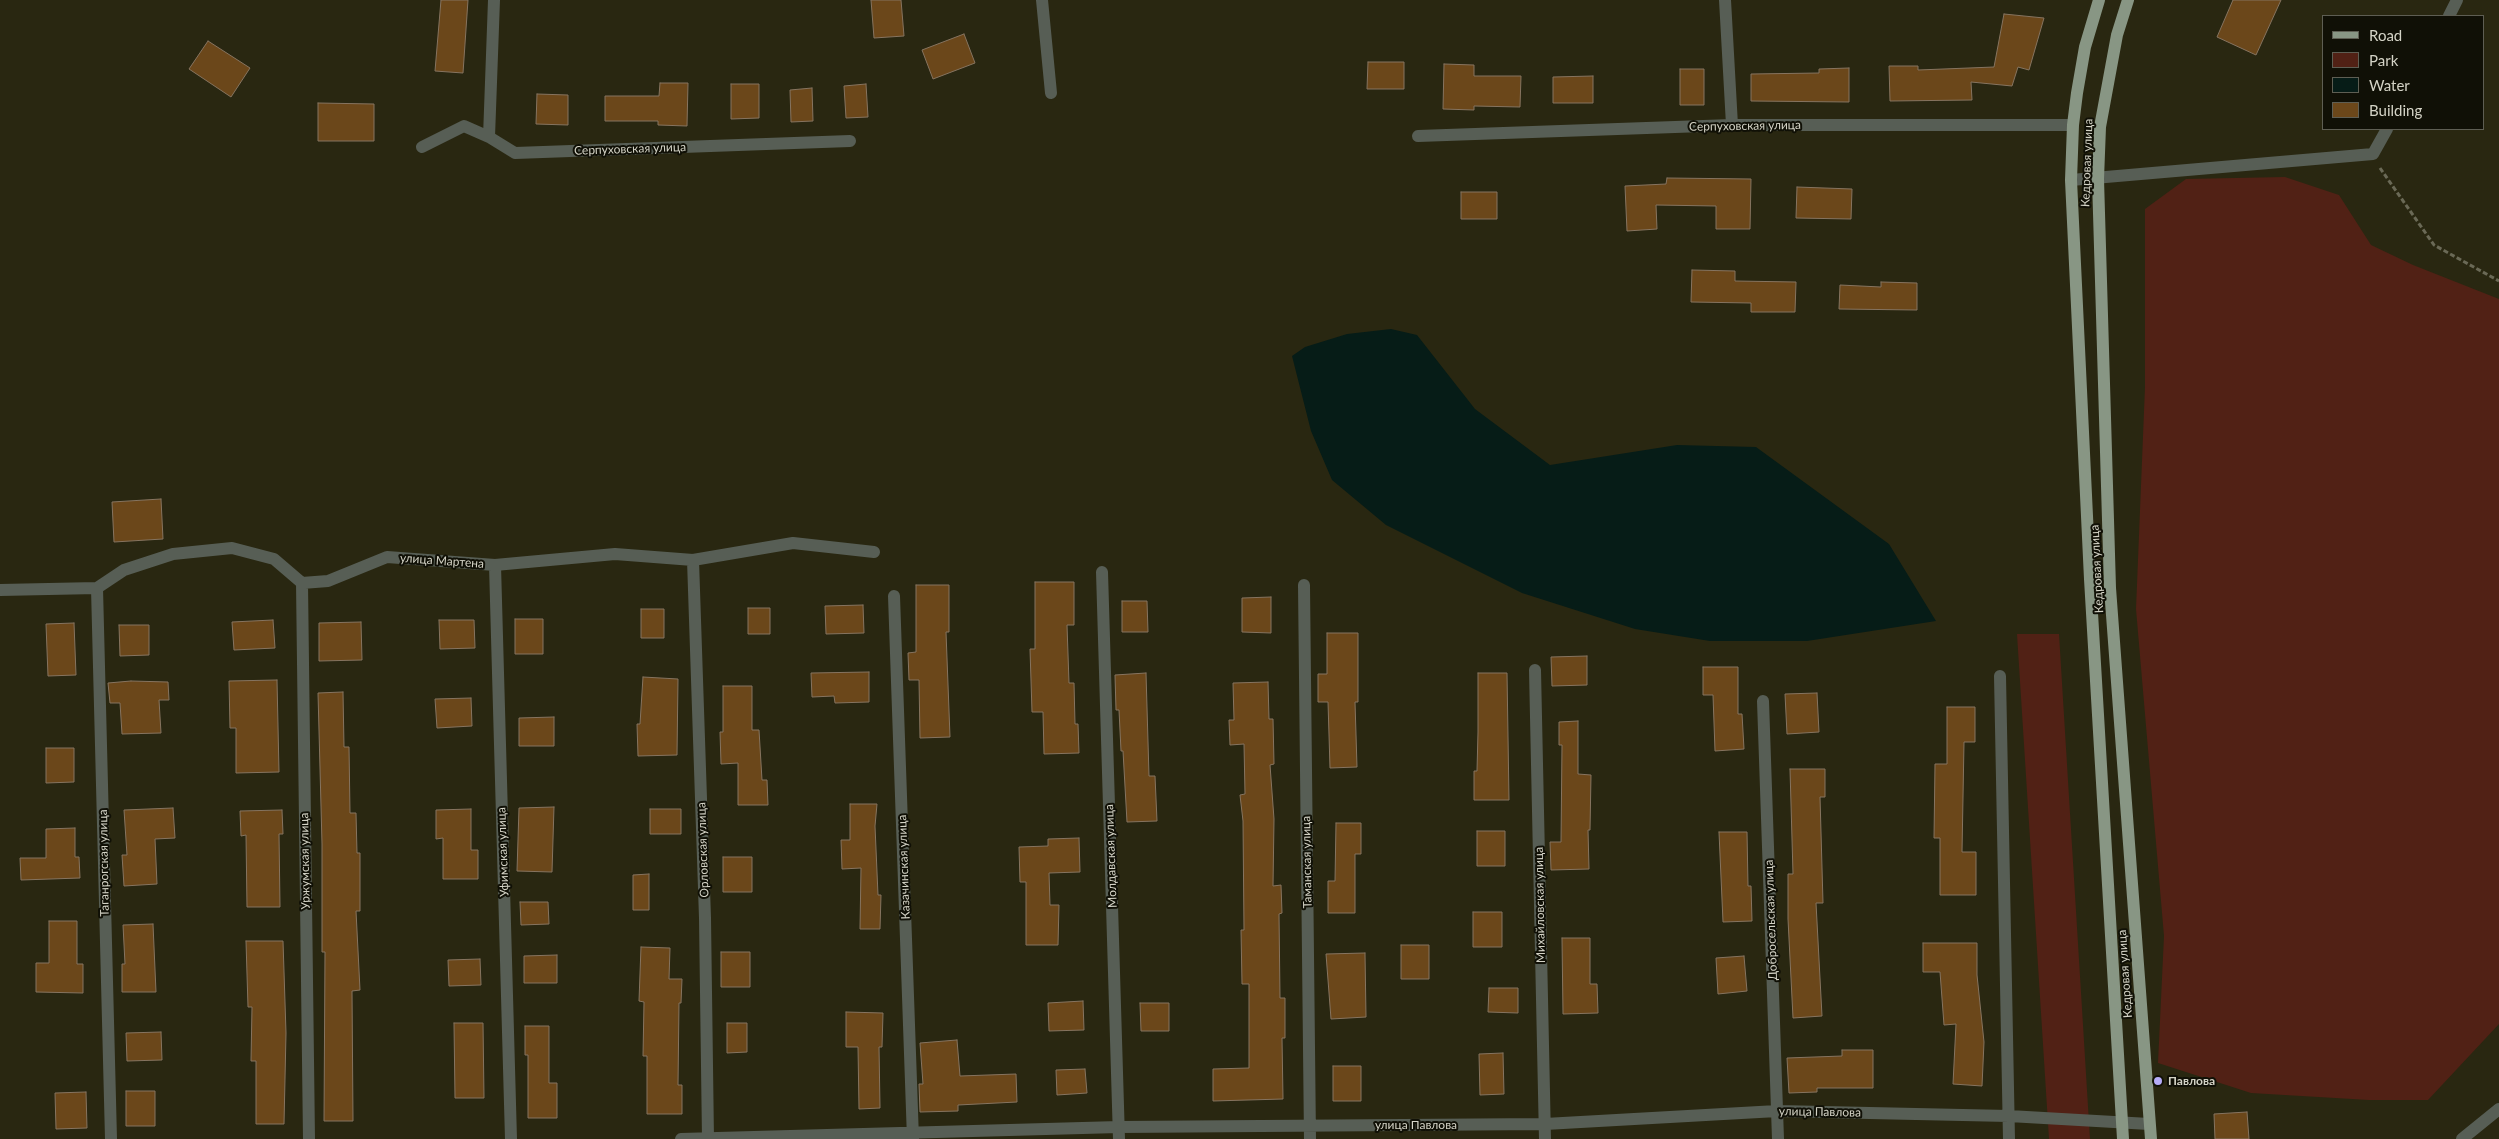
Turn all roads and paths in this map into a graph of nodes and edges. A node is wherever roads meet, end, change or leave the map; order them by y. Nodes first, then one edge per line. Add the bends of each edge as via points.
1 (494, 0) edge
2 (1042, 0) edge
3 (1726, 0) edge
4 (2098, 0) edge
5 (2128, 0) edge
6 (2457, 0) edge
7 (2450, 15) edge
8 (1051, 93) dead end
9 (1732, 125) junction
10 (2073, 125) junction
11 (2386, 130) edge
12 (1418, 136) dead end
13 (489, 137) junction
14 (850, 141) dead end
15 (422, 147) dead end
16 (2373, 154) junction
17 (2098, 179) junction
18 (2071, 180) junction
19 (2499, 281) edge
20 (874, 552) dead end
21 (693, 560) junction
22 (495, 565) junction
23 (1102, 572) dead end
24 (302, 583) junction
25 (1304, 585) dead end
26 (97, 588) junction
27 (0, 590) edge
28 (894, 596) dead end
29 (1535, 670) dead end
30 (2000, 676) dead end
31 (1763, 701) dead end
32 (2499, 1109) edge
33 (1777, 1111) junction
34 (2009, 1116) junction
35 (2122, 1122) junction
36 (1545, 1124) junction
37 (2150, 1124) junction
38 (1119, 1133) edge
39 (1310, 1133) edge
40 (912, 1136) edge
41 (708, 1138) edge
42 (112, 1139) edge
43 (309, 1139) edge
44 (511, 1139) edge
45 (681, 1139) edge
46 (1545, 1139) edge
47 (1778, 1139) edge
48 (2009, 1139) edge
49 (2123, 1139) edge
50 (2150, 1139) edge
51 (2462, 1139) edge

1 - 13 street
2 - 8 street
3 - 9 street
4 - 10 main road, Кедровая улица via 2085,47
5 - 17 main road, Кедровая улица via 2117,35 2100,127
6 - 7 street
9 - 10 street, Серпуховская улица
9 - 12 street, Серпуховская улица
10 - 18 main road, Кедровая улица
11 - 16 street
13 - 14 street, Серпуховская улица via 515,153
13 - 15 street, Серпуховская улица via 464,126
16 - 17 street
16 - 19 path via 2386,179 2434,245
17 - 18 street
17 - 37 main road, Кедровая улица via 2110,588
18 - 35 main road, Кедровая улица via 2090,579
20 - 21 street, улица Мартена via 793,543
21 - 22 street, улица Мартена via 615,554
21 - 41 street, Орловская улица
22 - 24 street, улица Мартена via 387,557 328,581
22 - 44 street, Уфимская улица
23 - 38 street, Молдавская улица
24 - 26 street via 274,559 232,548 173,554 124,570
24 - 43 street, Уржумская улица
25 - 39 street, Таманская улица
26 - 27 street
26 - 42 street, Таганрогская улица
28 - 40 street, Казачинская улица
29 - 36 street, Михайловская улица
30 - 34 street
31 - 33 street, Добросельская улица
32 - 51 street
33 - 34 street, улица Павлова
33 - 36 street, улица Павлова
33 - 47 street, Добросельская улица
34 - 35 street, улица Павлова
34 - 48 street
35 - 37 street, улица Павлова
35 - 49 main road, Кедровая улица
36 - 39 street, улица Павлова
36 - 46 street, Михайловская улица
37 - 50 main road, Кедровая улица
38 - 39 street, улица Павлова
38 - 40 street, улица Павлова
40 - 41 street, улица Павлова
41 - 45 street, улица Павлова

